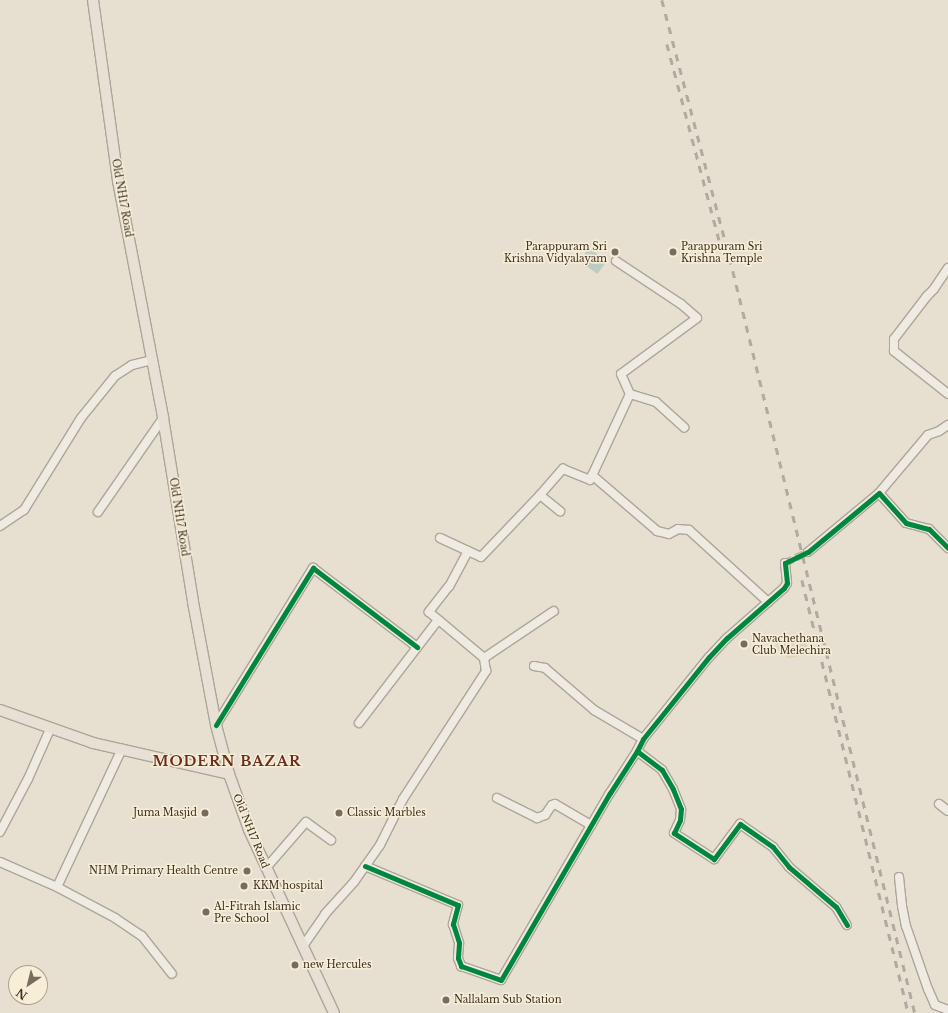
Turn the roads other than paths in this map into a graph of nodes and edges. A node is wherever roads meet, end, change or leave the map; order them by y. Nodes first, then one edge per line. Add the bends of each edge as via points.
1 (93, 0) edge
2 (616, 261) dead end
3 (948, 268) edge
4 (152, 360) junction
5 (630, 394) junction
6 (948, 394) edge
7 (163, 418) junction
8 (948, 425) edge
9 (684, 427) dead end
10 (592, 475) junction
11 (879, 492) junction
12 (540, 495) junction
13 (560, 511) dead end
14 (98, 512) dead end
15 (0, 526) edge
16 (440, 538) dead end
17 (948, 548) edge
18 (468, 551) junction
19 (808, 552) tunnel mouth
20 (785, 563) dead end
21 (768, 602) junction
22 (554, 611) dead end
23 (438, 620) junction
24 (416, 647) junction
25 (484, 658) junction
26 (534, 666) dead end
27 (0, 710) edge
28 (359, 723) dead end
29 (216, 725) junction
30 (51, 727) junction
31 (643, 739) junction
32 (122, 749) junction
33 (637, 751) junction
34 (229, 774) junction
35 (497, 798) dead end
36 (939, 804) dead end
37 (948, 811) edge
38 (591, 826) junction
39 (0, 832) edge
40 (331, 840) dead end
41 (0, 862) edge
42 (365, 866) junction
43 (266, 868) junction
44 (900, 877) dead end
45 (57, 887) junction
46 (847, 925) dead end
47 (303, 946) junction
48 (172, 974) dead end
49 (939, 1010) edge
50 (948, 1010) edge
51 (334, 1013) edge

1 - 4 main road, Old NH17 Road via 118,181
2 - 5 street via 681,304 697,318 621,374
3 - 6 street via 894,340 894,351
4 - 7 main road, Old NH17 Road
4 - 15 street via 132,365 115,376 81,418 24,510
5 - 9 street via 656,402
5 - 10 street
7 - 14 street
7 - 29 main road, Old NH17 Road
8 - 11 street via 928,435
10 - 12 street via 590,480 563,469
10 - 21 street via 657,531 669,534 678,529 689,530
11 - 17 street via 906,522 929,529
11 - 19 street
12 - 13 street
12 - 18 street via 481,557
16 - 18 street
18 - 23 street via 449,586 429,612
20 - 21 street via 787,583
21 - 31 street via 716,649
22 - 25 street
23 - 24 street
23 - 25 street
24 - 28 street
24 - 29 street via 313,568
25 - 42 street via 486,671 403,799 380,844
26 - 31 street via 545,668 594,710
27 - 30 main road
29 - 34 main road, Old NH17 Road
30 - 32 main road via 93,743
30 - 39 street via 28,779
31 - 33 street
32 - 34 main road
32 - 45 street
33 - 38 street
33 - 46 street via 662,770 673,789 681,809 680,820 674,833 714,859 740,824 773,847 789,867 836,907
34 - 43 main road, Old NH17 Road
35 - 38 street via 538,818 555,804
36 - 37 street
38 - 42 street via 501,980 461,966 458,958 459,943 453,924 458,905
40 - 43 street via 306,822
41 - 45 street
42 - 47 street via 325,914
43 - 47 main road, Old NH17 Road
44 - 49 street via 906,926
45 - 48 street via 116,918 142,936
47 - 51 main road, Old NH17 Road
49 - 50 street

